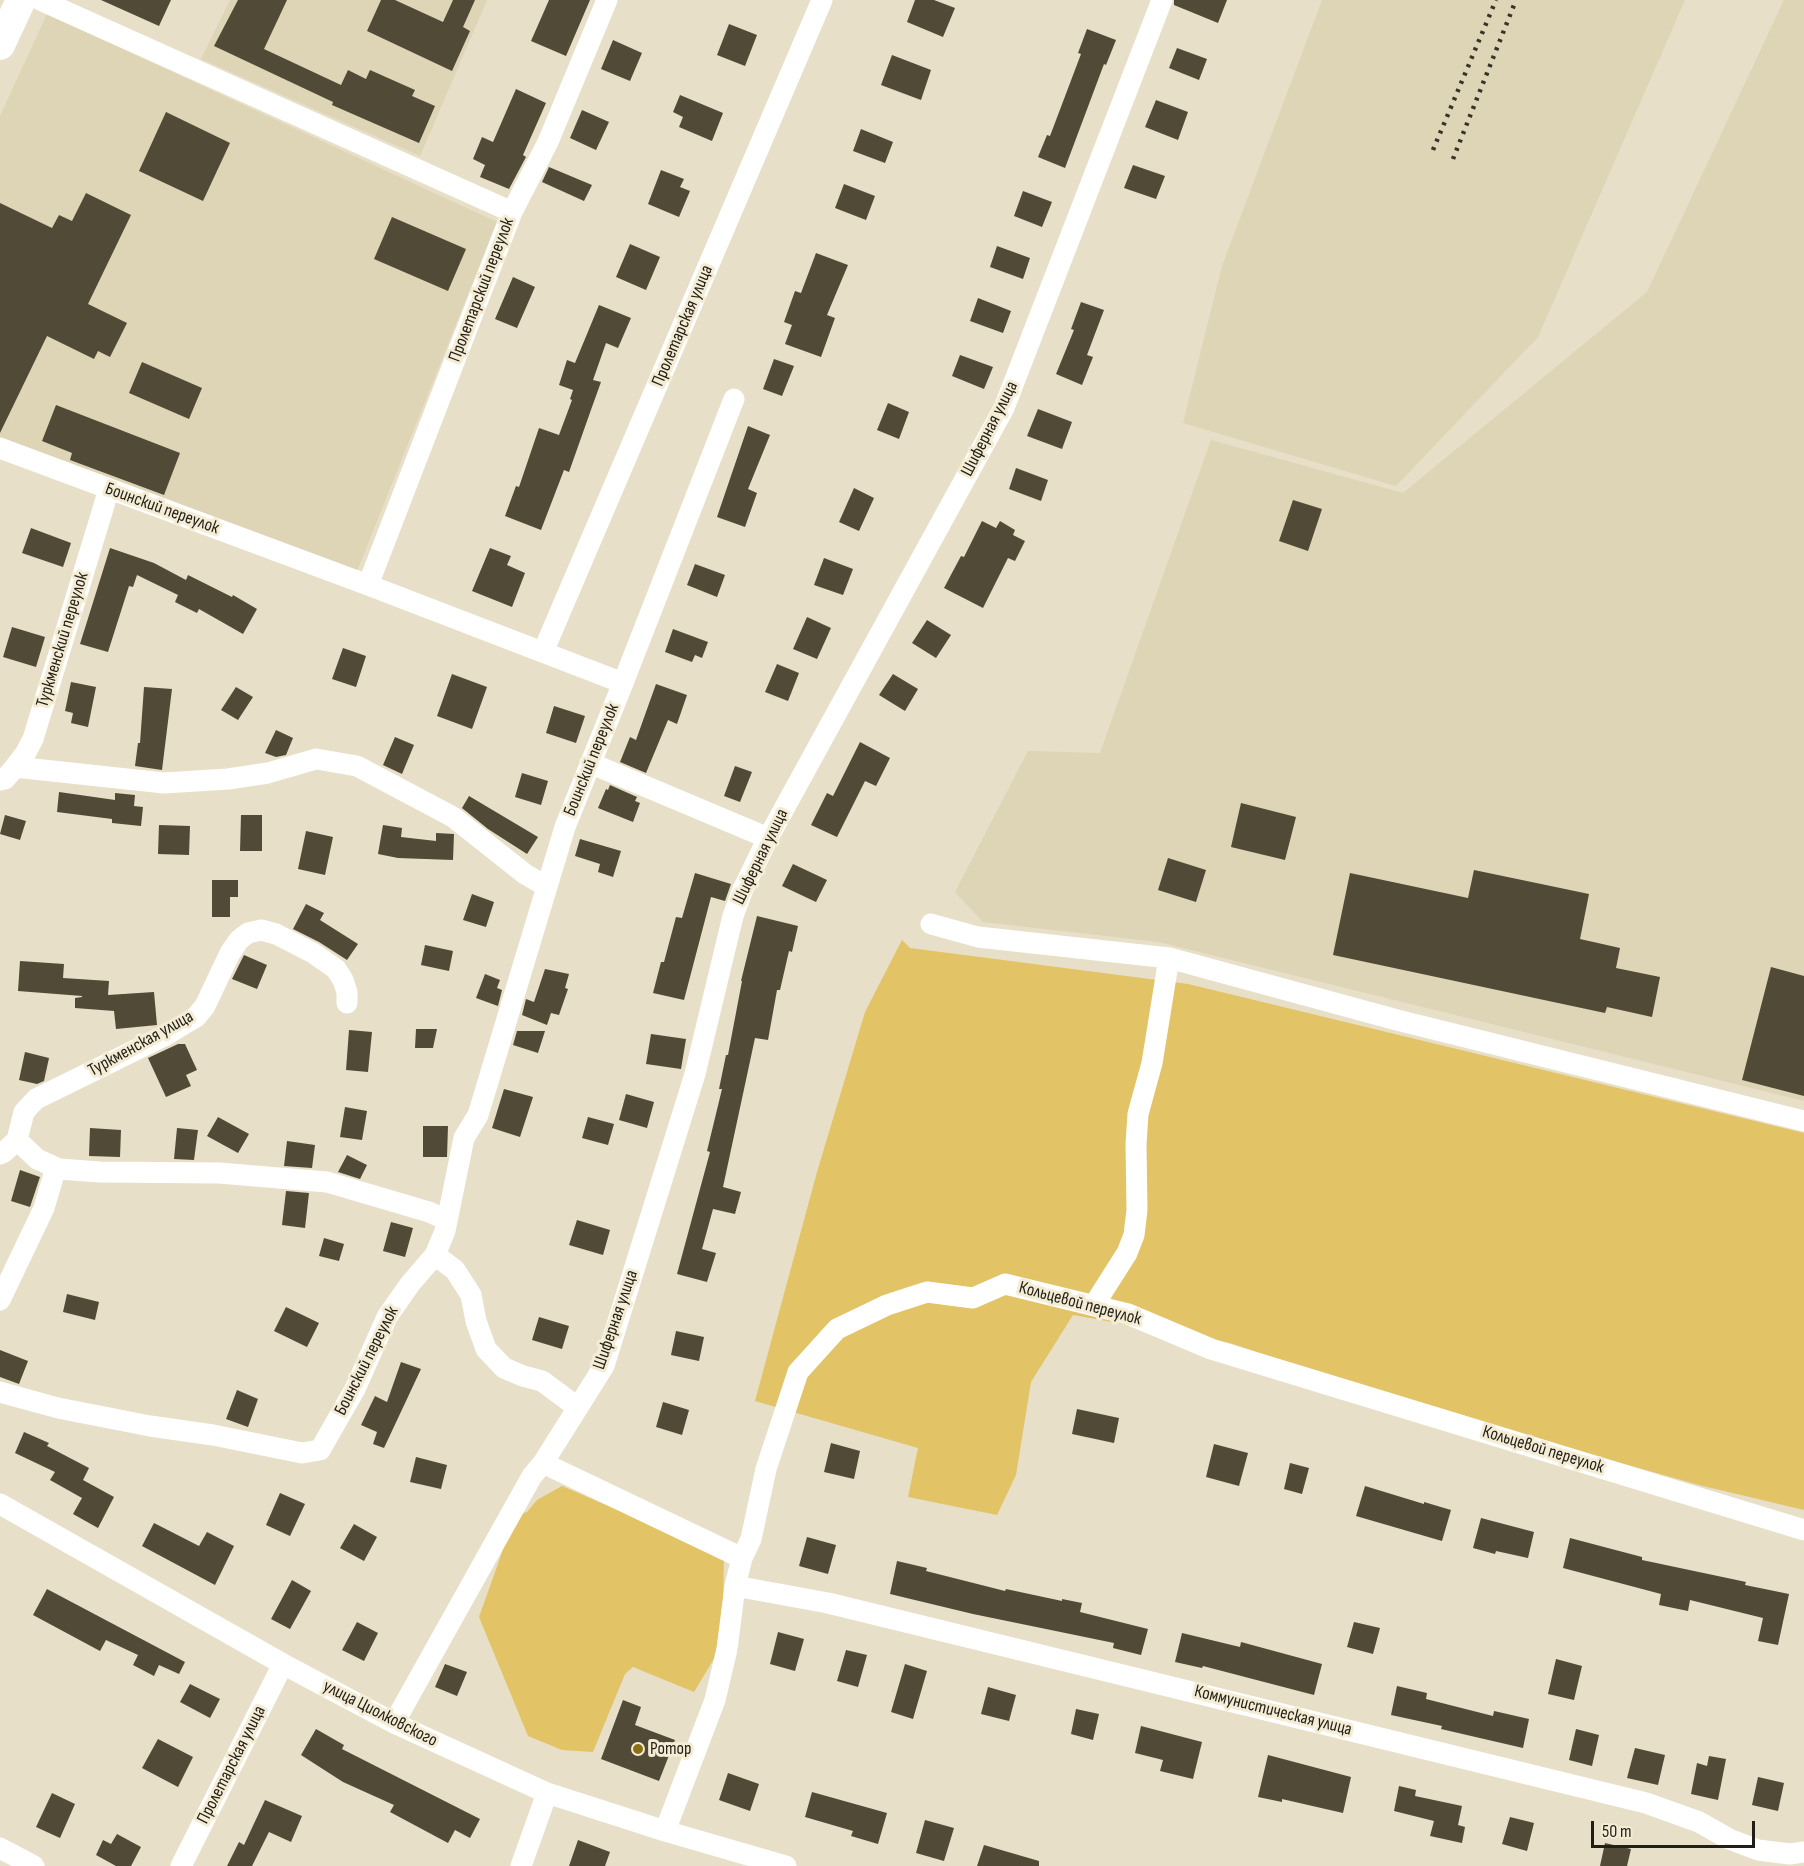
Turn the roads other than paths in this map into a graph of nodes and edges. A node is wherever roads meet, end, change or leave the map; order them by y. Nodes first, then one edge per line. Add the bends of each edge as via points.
1 (21, 0) edge
2 (40, 0) edge
3 (607, 0) edge
4 (822, 0) edge
5 (1162, 0) edge
6 (0, 45) edge
7 (512, 212) junction
8 (734, 399) dead end
9 (0, 448) edge
10 (109, 489) junction
11 (368, 585) junction
12 (543, 652) junction
13 (623, 683) junction
14 (590, 763) junction
15 (8, 774) edge
16 (768, 838) junction
17 (547, 887) junction
18 (931, 924) dead end
19 (1169, 958) junction
20 (347, 1003) dead end
21 (1804, 1120) edge
22 (17, 1140) junction
23 (0, 1154) edge
24 (59, 1169) junction
25 (447, 1220) junction
26 (435, 1255) junction
27 (0, 1300) edge
28 (1094, 1305) junction
29 (0, 1392) edge
30 (577, 1407) junction
31 (543, 1463) junction
32 (0, 1504) edge
33 (1804, 1530) edge
34 (742, 1558) junction
35 (735, 1586) junction
36 (282, 1664) junction
37 (394, 1723) junction
38 (547, 1793) junction
39 (665, 1831) junction
40 (0, 1848) edge
41 (1804, 1852) edge
42 (34, 1866) edge
43 (181, 1866) edge
44 (521, 1866) edge
45 (786, 1866) edge

1 - 6 street
2 - 7 street
3 - 7 street, Пролетарский переулок via 548,142
4 - 12 street, Пролетарская улица
5 - 16 street, Шиферная улица via 1004,408
7 - 11 street, Пролетарский переулок
8 - 13 street
9 - 10 street, Боинский переулок
10 - 11 street, Боинский переулок
10 - 15 street, Туркменский переулок via 33,739
11 - 12 street, Боинский переулок
12 - 13 street, Боинский переулок
13 - 14 street, Боинский переулок
14 - 16 street
14 - 17 street, Боинский переулок
15 - 17 street via 164,783 268,773 316,759 357,766 453,817
16 - 30 street, Шиферная улица via 733,916 695,1074 604,1366
17 - 25 street, Боинский переулок via 478,1115 464,1138
18 - 19 street via 978,937
19 - 21 street via 1408,1023
19 - 28 street via 1152,1063 1137,1114 1134,1235
20 - 22 street, Туркменская улица via 347,992 336,969 276,934 261,930 248,933 230,953 196,1017 36,1099 24,1112
22 - 23 street
22 - 24 street via 37,1159
24 - 25 street via 219,1173 327,1182
24 - 27 street
25 - 26 street, Боинский переулок
26 - 29 street, Боинский переулок via 387,1317 355,1389 320,1450 302,1453 150,1426
26 - 30 street via 455,1270 471,1295 486,1349 504,1368 542,1381
28 - 33 street, Кольцевой переулок via 1128,1314 1211,1349
28 - 34 street, Кольцевой переулок via 1005,1284 973,1298 927,1292 887,1305 837,1329 798,1372 766,1469 751,1539
30 - 31 street, Шиферная улица
31 - 34 street
31 - 37 street, Шиферная улица via 532,1476
32 - 36 street, улица Циолковского
34 - 35 street, Кольцевой переулок
35 - 39 street, Кольцевой переулок via 727,1649 715,1700
35 - 41 street, Коммунистическая улица via 828,1603 1646,1803 1758,1850
36 - 37 street, улица Циолковского
36 - 43 street, Пролетарская улица
37 - 38 street, улица Циолковского
38 - 39 street, улица Циолковского
38 - 44 street
39 - 45 street, улица Циолковского
40 - 42 street

